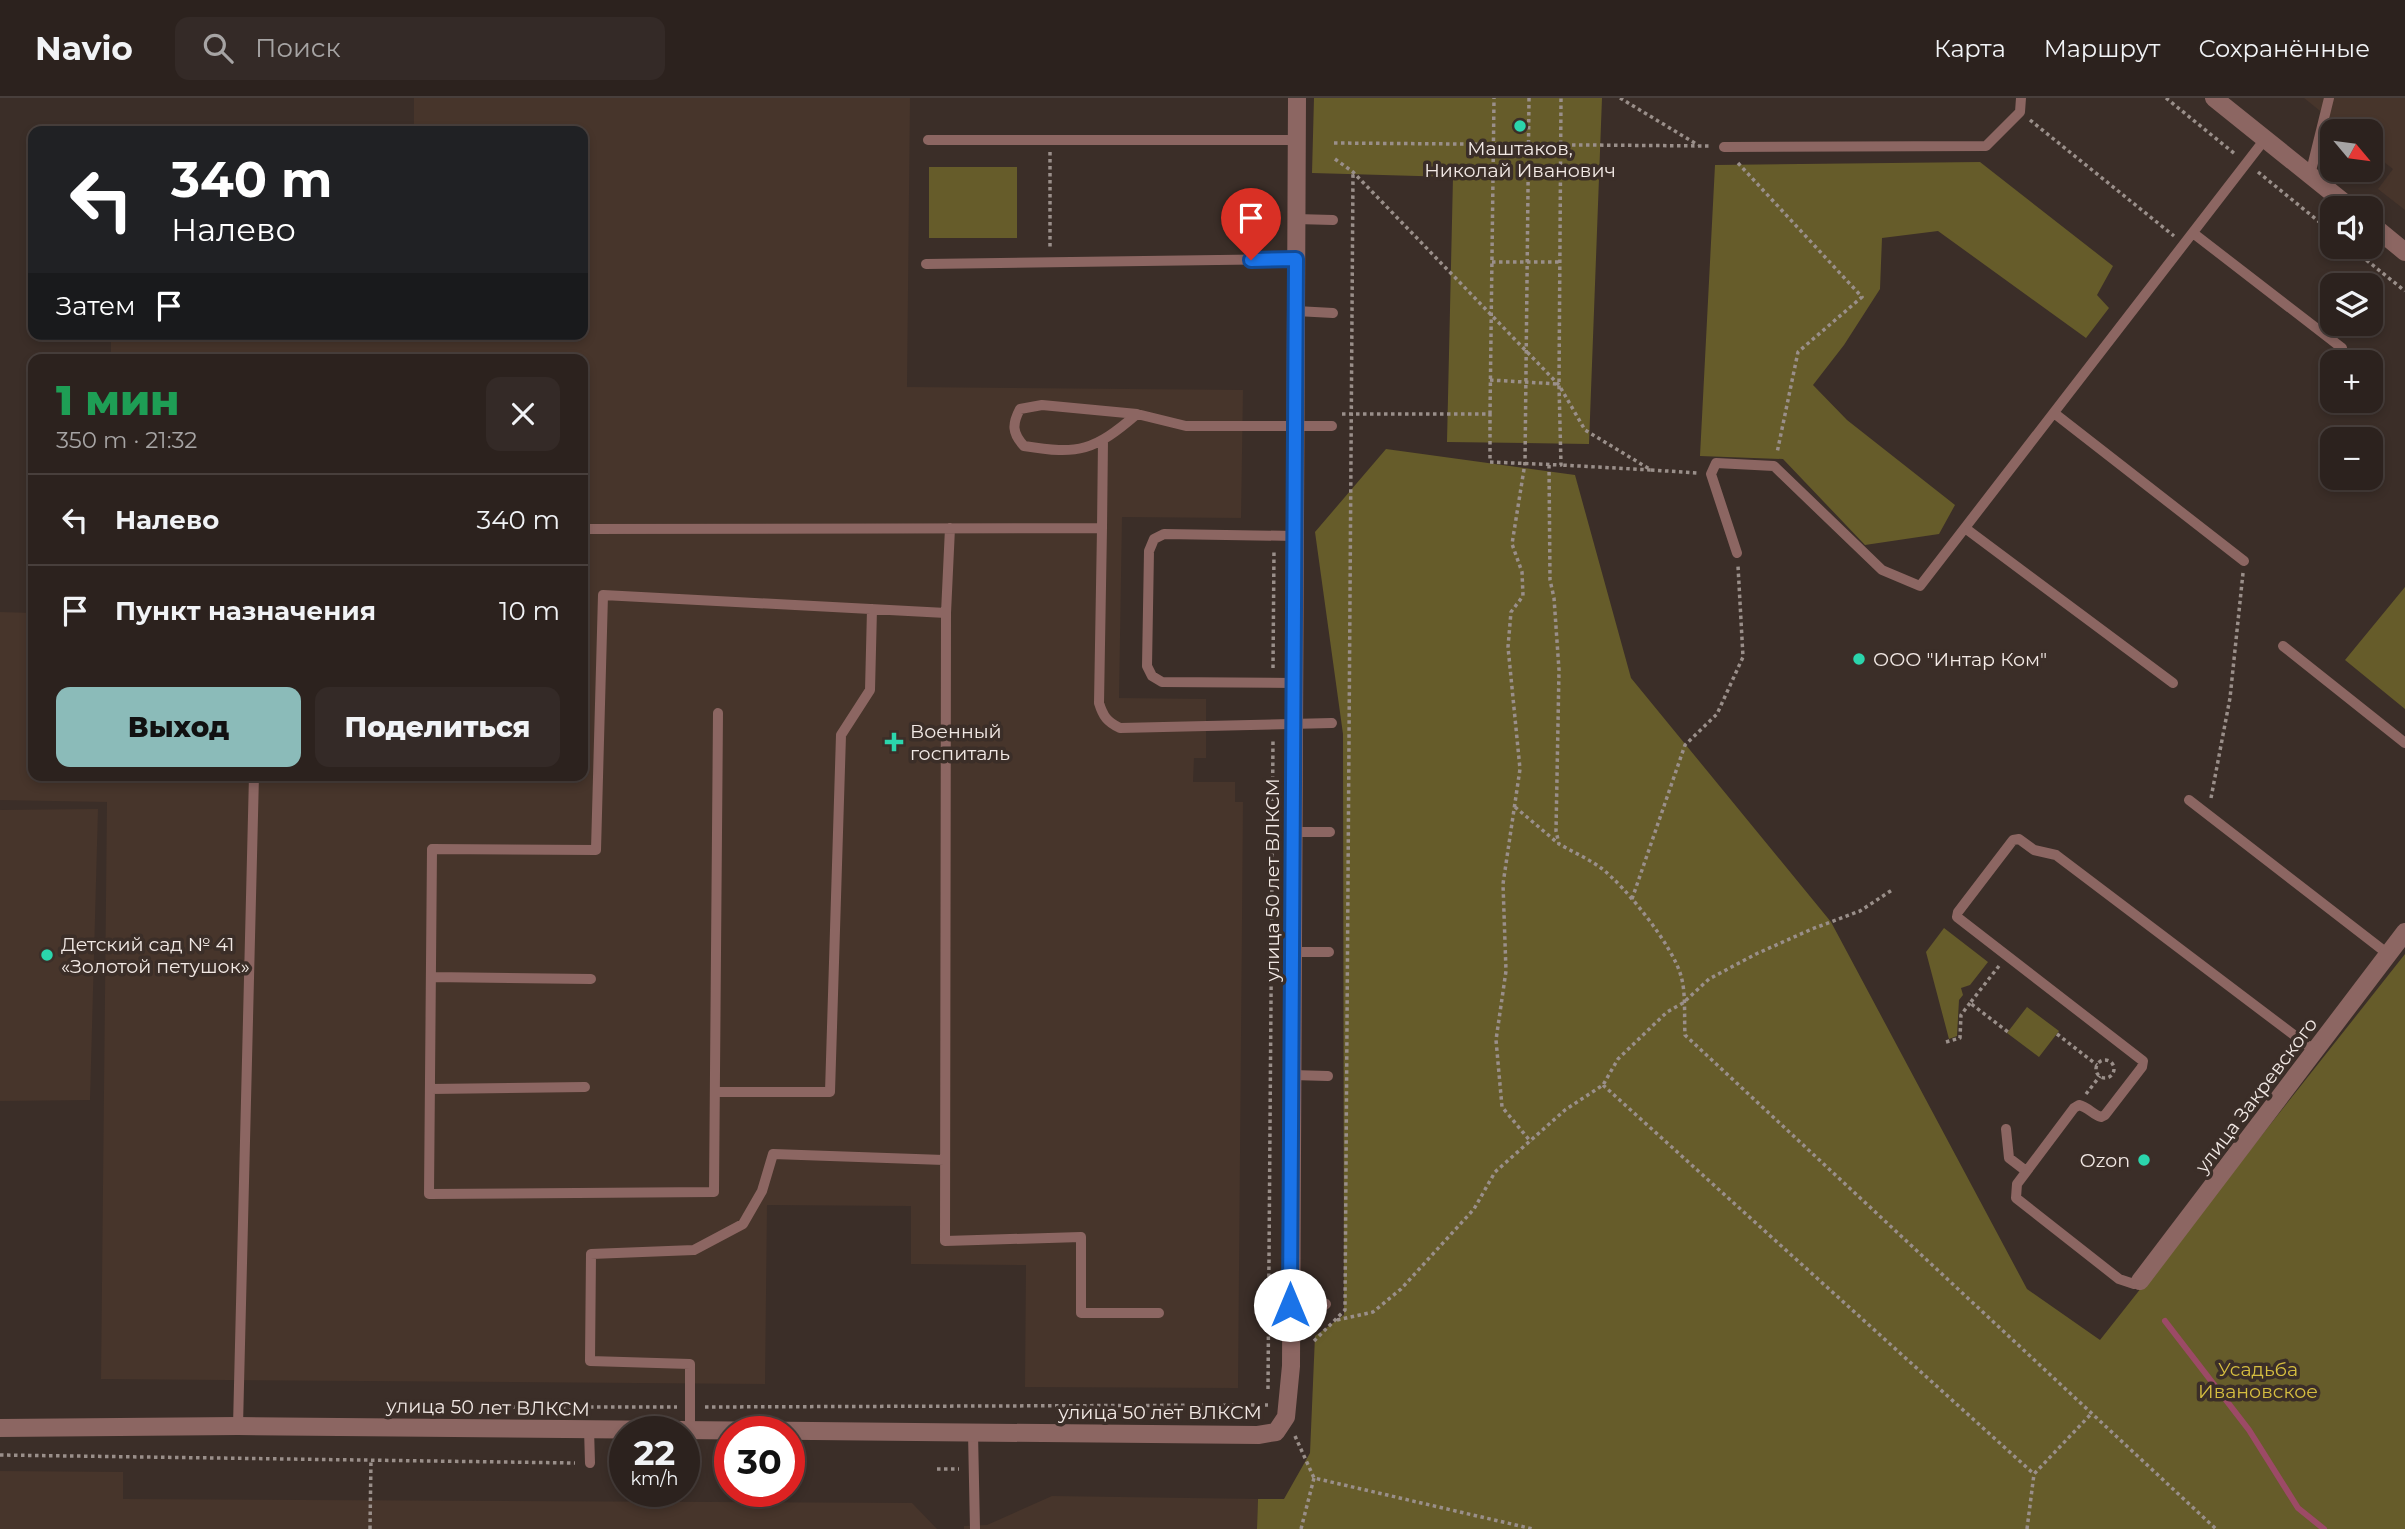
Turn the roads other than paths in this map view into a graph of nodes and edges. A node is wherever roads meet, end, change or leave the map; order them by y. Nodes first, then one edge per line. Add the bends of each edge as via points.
1 (1297, 98) edge
2 (2021, 98) edge
3 (2214, 98) edge
4 (2329, 98) edge
5 (2265, 139) junction
6 (928, 140) dead end
7 (1296, 140) junction
8 (1724, 147) road end
9 (2310, 175) junction
10 (2336, 196) edge
11 (1296, 219) junction
12 (1333, 220) dead end
13 (2193, 233) junction
14 (2383, 234) edge
15 (2405, 251) edge
16 (1296, 259) junction
17 (926, 264) dead end
18 (1296, 312) junction
19 (1333, 313) dead end
20 (2342, 348) dead end
21 (2054, 413) junction
22 (1137, 414) junction
23 (1296, 425) junction
24 (1332, 426) dead end
25 (1102, 440) junction
26 (950, 528) junction
27 (1102, 528) junction
28 (1965, 528) junction
29 (588, 529) edge
30 (1295, 536) junction
31 (1737, 553) road end
32 (2244, 561) road end
33 (872, 610) junction
34 (946, 613) junction
35 (2283, 646) dead end
36 (1294, 683) junction
37 (2173, 683) dead end
38 (719, 713) dead end
39 (1332, 723) dead end
40 (1293, 724) junction
41 (2405, 743) edge
42 (254, 781) edge
43 (2189, 800) dead end
44 (1293, 832) junction
45 (1330, 832) dead end
46 (2405, 932) edge
47 (1292, 952) junction
48 (1329, 952) dead end
49 (2388, 954) junction
50 (431, 977) junction
51 (591, 979) dead end
52 (2315, 1051) junction
53 (1292, 1075) junction
54 (1328, 1076) dead end
55 (585, 1087) dead end
56 (430, 1089) junction
57 (715, 1093) junction
58 (2006, 1129) dead end
59 (944, 1160) junction
60 (2026, 1171) junction
61 (2140, 1281) joint
62 (1326, 1304) dead end
63 (1159, 1312) dead end
64 (1290, 1347) junction
65 (690, 1416) edge
66 (238, 1426) junction
67 (0, 1427) edge
68 (589, 1429) junction
69 (609, 1429) edge
70 (700, 1430) edge
71 (973, 1433) junction
72 (590, 1463) road end
73 (975, 1529) edge

1 - 7 street, улица 50 лет ВЛКСМ
2 - 8 lane via 2020,112 1986,146
3 - 5 street
4 - 9 lane
5 - 9 street
5 - 13 lane
6 - 7 lane
7 - 11 street, улица 50 лет ВЛКСМ
9 - 10 street
11 - 12 lane
11 - 16 street, улица 50 лет ВЛКСМ
13 - 20 lane
13 - 21 lane
14 - 15 street
16 - 17 lane
16 - 18 street, улица 50 лет ВЛКСМ
18 - 19 lane
18 - 23 street, улица 50 лет ВЛКСМ
21 - 28 lane
21 - 32 lane
22 - 23 lane via 1186,426
22 - 25 lane
22 - 25 lane via 1042,405 1020,409 1013,428 1024,446 1062,452 1084,450
23 - 24 lane
23 - 30 street, улица 50 лет ВЛКСМ
25 - 27 lane
26 - 27 lane
26 - 29 lane
26 - 34 lane
27 - 40 lane via 1099,704 1103,716 1119,728
28 - 31 lane via 1920,586 1882,570 1774,466 1716,463 1712,474
28 - 37 lane
30 - 36 street, улица 50 лет ВЛКСМ
30 - 36 lane via 1164,534 1154,539 1149,551 1147,666 1162,682
33 - 34 lane
33 - 50 lane via 603,595 596,850 432,849
33 - 57 lane via 870,690 841,735 830,1092
34 - 59 lane
35 - 41 lane
36 - 40 street, улица 50 лет ВЛКСМ
38 - 57 lane
39 - 40 lane
40 - 44 street, улица 50 лет ВЛКСМ
42 - 66 lane
43 - 49 lane
44 - 45 lane
44 - 47 street, улица 50 лет ВЛКСМ
46 - 49 street, улица Закревского
47 - 48 lane
47 - 53 street, улица 50 лет ВЛКСМ
49 - 52 street, улица Закревского
50 - 51 lane
50 - 56 lane
52 - 60 lane via 2056,855 2034,850 2016,838 1957,916 2143,1061 2105,1115 2097,1116 2084,1106 2074,1108
52 - 61 street, улица Закревского
53 - 54 lane
53 - 64 street, улица 50 лет ВЛКСМ
55 - 56 lane
56 - 57 lane via 429,1194 714,1192
58 - 60 lane via 2009,1158
59 - 63 lane via 945,1241 1081,1237 1081,1313
59 - 65 lane via 773,1154 762,1191 743,1224 694,1250 591,1254 590,1361 690,1364
60 - 61 lane via 2015,1191 2020,1204 2119,1279 2134,1284
62 - 64 lane via 1313,1314
64 - 71 street, улица 50 лет ВЛКСМ via 1286,1417 1276,1432
66 - 67 street, улица 50 лет ВЛКСМ
66 - 68 street, улица 50 лет ВЛКСМ
68 - 69 street, улица 50 лет ВЛКСМ
68 - 72 lane
70 - 71 street, улица 50 лет ВЛКСМ
71 - 73 lane

